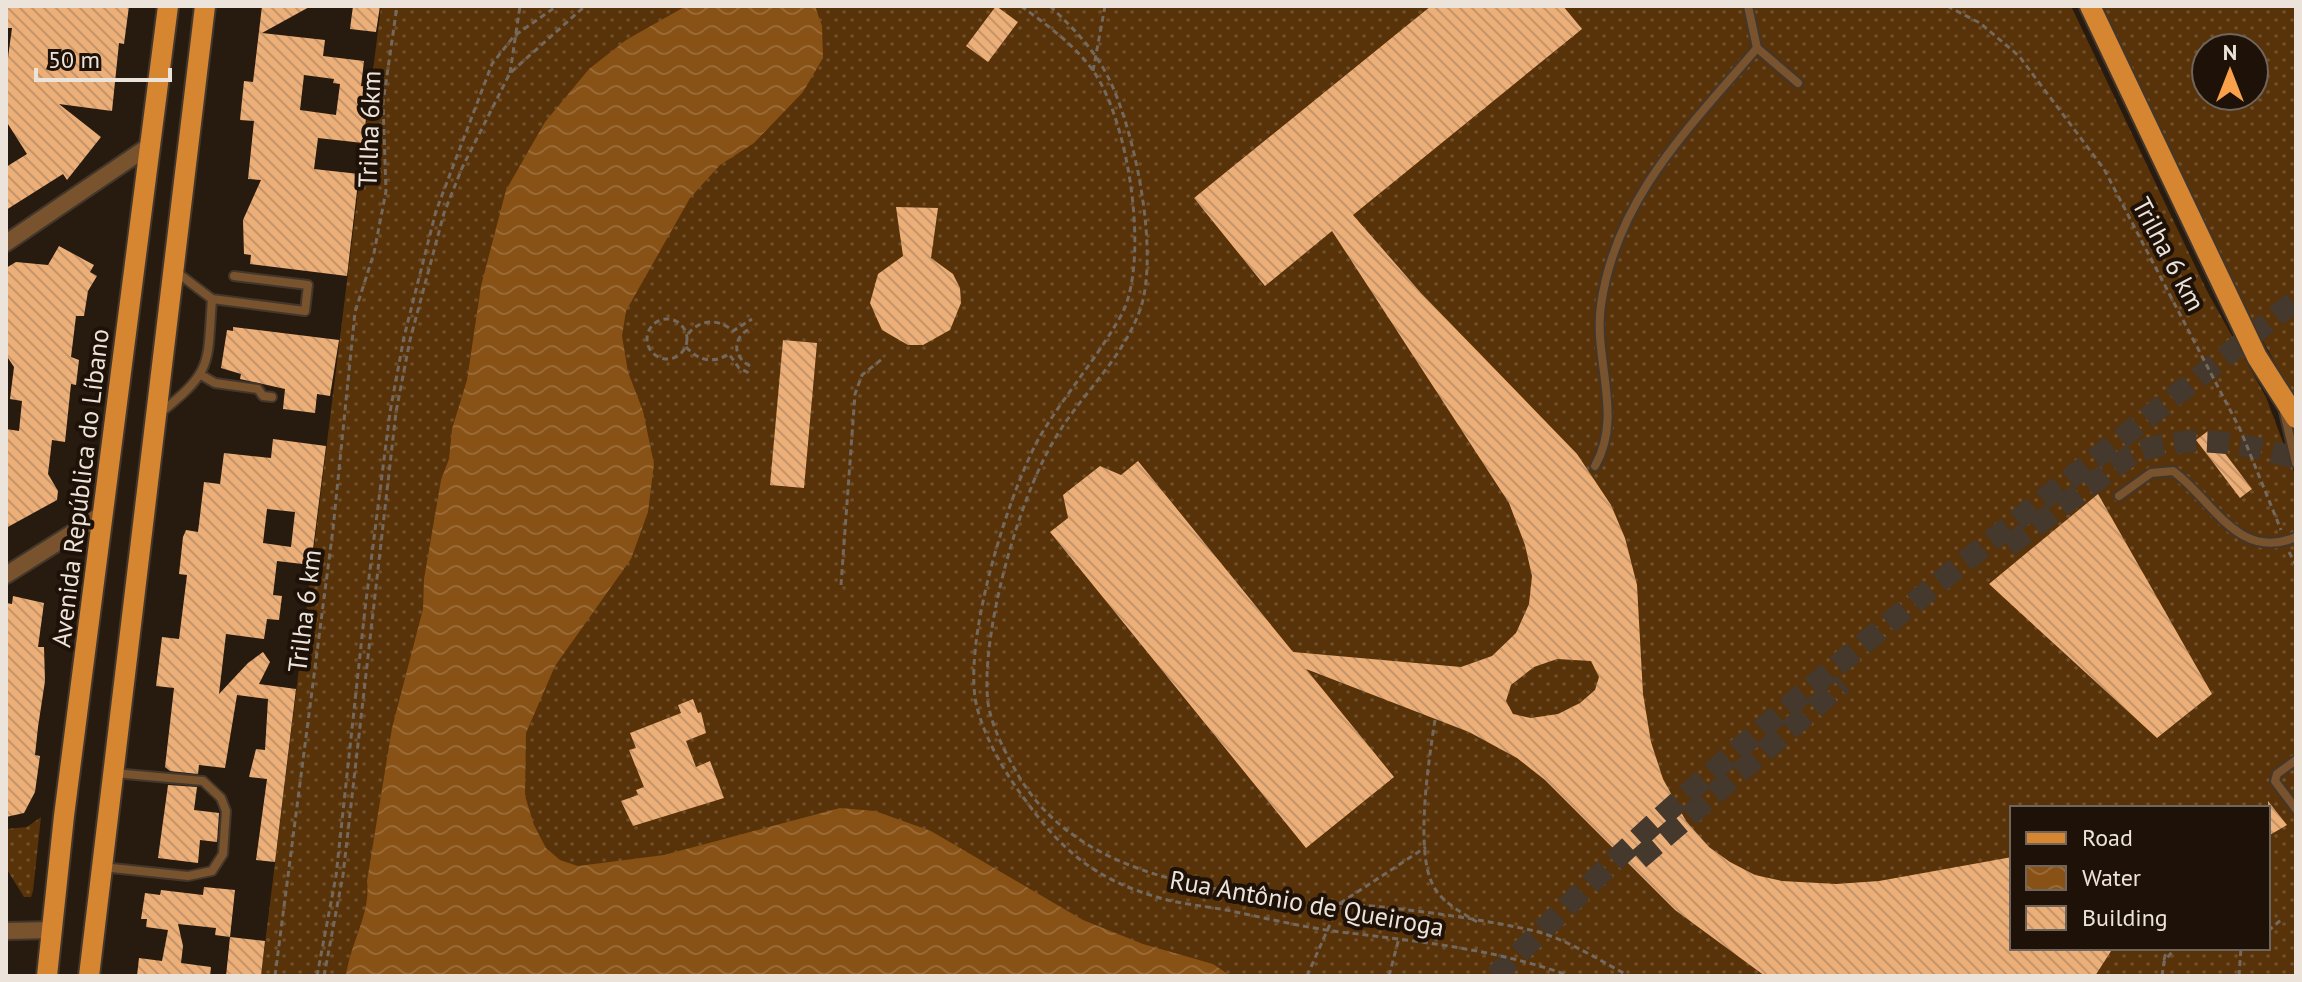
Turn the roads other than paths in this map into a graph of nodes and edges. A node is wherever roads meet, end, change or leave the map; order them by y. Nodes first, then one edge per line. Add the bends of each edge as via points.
1 (168, 6) edge
2 (205, 6) edge
3 (1748, 6) edge
4 (2090, 6) edge
5 (1757, 48) junction
6 (1798, 83) dead end
7 (149, 146) junction
8 (6, 243) edge
9 (173, 269) junction
10 (234, 276) dead end
11 (212, 299) junction
12 (201, 375) junction
13 (2288, 395) edge
14 (272, 397) dead end
15 (155, 417) junction
16 (2296, 418) edge
17 (2296, 463) edge
18 (1595, 466) dead end
19 (2119, 496) dead end
20 (104, 513) junction
21 (2296, 537) edge
22 (6, 575) edge
23 (2296, 760) edge
24 (113, 773) junction
25 (2296, 809) edge
26 (102, 867) junction
27 (53, 930) junction
28 (6, 931) edge
29 (47, 976) edge
30 (89, 976) edge

1 - 7 main road, Avenida República do Líbano
2 - 9 main road
3 - 5 lane
4 - 13 main road via 2257,357
5 - 6 lane
5 - 18 lane via 1664,157 1627,216 1601,305 1609,433
7 - 8 street
7 - 20 main road, Avenida República do Líbano
9 - 11 lane
9 - 15 main road
10 - 11 lane via 308,285 305,311
11 - 12 lane via 207,364
12 - 14 lane
12 - 15 lane
13 - 16 main road
13 - 17 lane
15 - 24 main road
19 - 21 lane via 2151,473 2173,471 2240,536 2263,543
20 - 22 street
20 - 27 main road, Avenida República do Líbano
23 - 25 lane via 2275,781
24 - 26 main road
24 - 26 lane via 203,781 226,811 223,854 212,871 188,876
26 - 30 main road
27 - 28 street
27 - 29 main road, Avenida República do Líbano

